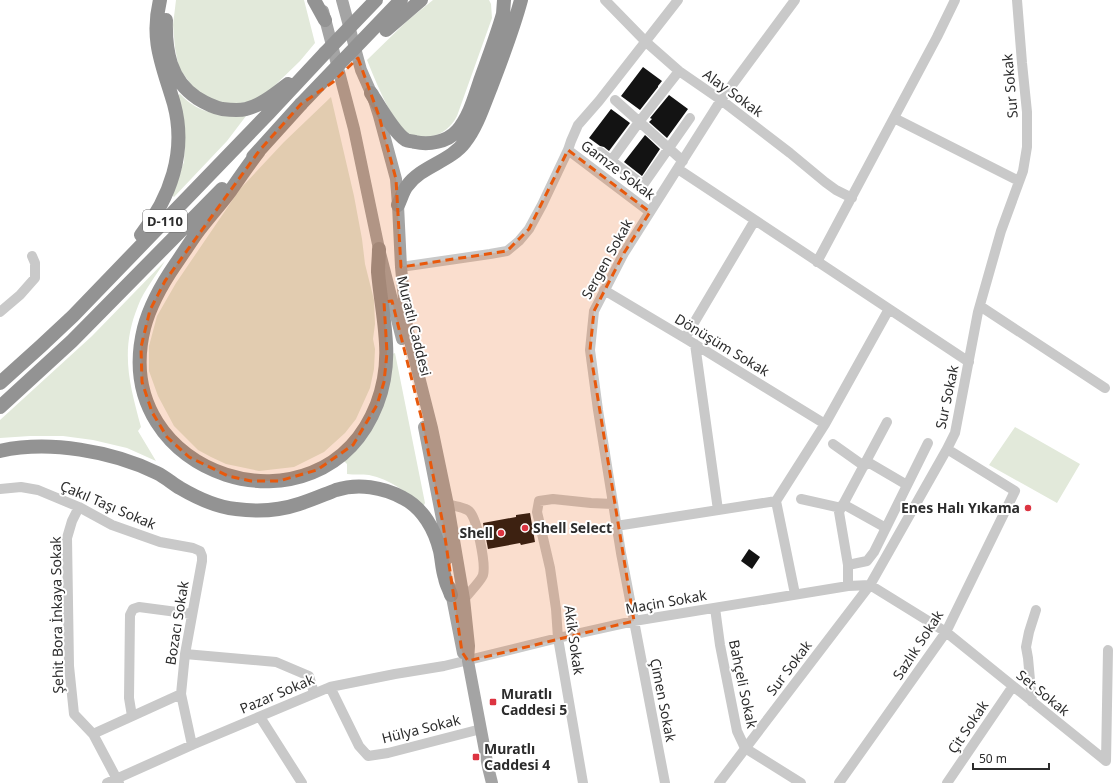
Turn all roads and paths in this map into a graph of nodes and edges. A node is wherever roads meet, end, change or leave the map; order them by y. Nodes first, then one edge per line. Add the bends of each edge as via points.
1 (160, 0) edge
2 (169, 0) edge
3 (314, 0) edge
4 (320, 0) edge
5 (342, 0) edge
6 (376, 0) edge
7 (401, 0) edge
8 (421, 0) edge
9 (504, 0) edge
10 (521, 0) edge
11 (605, 0) edge
12 (678, 0) edge
13 (794, 0) edge
14 (955, 0) edge
15 (1017, 0) edge
16 (325, 20) junction
17 (646, 42) junction
18 (325, 53) junction
19 (679, 71) junction
20 (371, 93) junction
21 (614, 100) dead end
22 (721, 100) junction
23 (301, 104) junction
24 (690, 118) dead end
25 (894, 118) junction
26 (639, 122) junction
27 (669, 148) junction
28 (568, 150) junction
29 (259, 151) junction
30 (600, 152) dead end
31 (611, 161) junction
32 (680, 165) junction
33 (1019, 180) junction
34 (852, 198) junction
35 (398, 205) junction
36 (650, 212) junction
37 (755, 220) junction
38 (379, 249) junction
39 (32, 256) dead end
40 (817, 262) junction
41 (401, 267) junction
42 (116, 272) junction
43 (604, 290) junction
44 (980, 306) junction
45 (888, 309) junction
46 (0, 312) edge
47 (685, 338) junction
48 (695, 344) junction
49 (969, 362) junction
50 (0, 383) edge
51 (1105, 388) dead end
52 (0, 407) edge
53 (887, 422) dead end
54 (825, 424) junction
55 (928, 443) dead end
56 (833, 444) dead end
57 (947, 449) junction
58 (0, 452) edge
59 (865, 463) junction
60 (907, 485) junction
61 (0, 489) edge
62 (801, 499) dead end
63 (776, 501) junction
64 (613, 504) junction
65 (448, 505) junction
66 (842, 506) junction
67 (79, 507) junction
68 (718, 510) junction
69 (616, 526) junction
70 (886, 528) junction
71 (202, 556) joint
72 (848, 565) junction
73 (870, 585) junction
74 (848, 586) junction
75 (796, 594) junction
76 (457, 597) junction
77 (715, 608) junction
78 (1036, 610) dead end
79 (192, 614) junction
80 (634, 621) junction
81 (946, 632) junction
82 (558, 638) junction
83 (1108, 650) dead end
84 (185, 654) junction
85 (468, 661) junction
86 (1013, 686) junction
87 (330, 687) junction
88 (314, 693) junction
89 (181, 694) junction
90 (1032, 702) junction
91 (132, 716) junction
92 (260, 717) junction
93 (481, 729) junction
94 (93, 734) junction
95 (192, 745) junction
96 (746, 748) junction
97 (118, 781) edge
98 (107, 783) edge
99 (302, 783) edge
100 (492, 783) edge
101 (583, 783) edge
102 (665, 783) edge
103 (719, 783) edge
104 (801, 783) edge
105 (839, 783) edge
106 (947, 783) edge

1 - 42 highway via 157,44 176,117 178,146 174,174 152,221 126,254
2 - 18 highway via 166,33 171,66 178,80 191,94 216,108 245,109 259,104
3 - 16 highway
4 - 16 main road, Muratlı Caddesi
5 - 20 main road, Muratlı Caddesi via 361,70
6 - 18 highway, D-110, bridge
7 - 23 highway, D-110, bridge
8 - 23 highway, bridge via 378,37 333,82
9 - 20 highway via 503,14 474,100 465,121 450,138 429,143 406,140 388,120
10 - 35 highway via 487,96 466,142 450,157 420,174 408,186
11 - 17 street, Alay Sokak
12 - 17 street
13 - 22 street, Sergen Sokak
14 - 25 street
15 - 33 street, Sur Sokak via 1027,112 1027,146
16 - 38 main road, Muratlı Caddesi via 354,129
17 - 19 street, Alay Sokak
17 - 28 street via 578,125
18 - 42 highway, D-110
19 - 22 street, Alay Sokak
19 - 26 street
20 - 35 main road, Muratlı Caddesi via 396,178
21 - 26 street
22 - 32 street, Sergen Sokak
22 - 34 street, Alay Sokak via 825,182
23 - 29 highway, D-110
24 - 27 street
25 - 33 street
25 - 34 street
26 - 27 street
26 - 31 street
27 - 31 street via 643,185
27 - 32 street
28 - 36 street, Gamze Sokak
28 - 41 street via 529,229 507,251
29 - 38 highway via 165,281 150,310 144,329 140,364 146,398 160,428 189,457 207,468 228,476 251,481 279,481 317,470 353,445 377,405 384,382 387,353 378,270
29 - 52 highway, D-110 via 72,341
30 - 31 street
32 - 36 street, Sergen Sokak
32 - 37 street
33 - 44 street, Sur Sokak via 1001,231
34 - 40 street
35 - 41 main road, Muratlı Caddesi
36 - 43 street, Sergen Sokak
37 - 40 street
37 - 47 street
38 - 76 main road, Muratlı Caddesi via 421,416
39 - 46 street via 35,263 35,278
40 - 45 street
41 - 65 main road, Muratlı Caddesi via 410,341
42 - 50 highway, D-110
43 - 47 street, Dönüşüm Sokak
43 - 64 street, Sergen Sokak via 594,311 590,350
44 - 49 street, Sur Sokak
44 - 51 street
45 - 49 street
45 - 54 street
47 - 48 street, Dönüşüm Sokak
48 - 54 street, Dönüşüm Sokak
48 - 68 street
49 - 57 street, Sur Sokak via 955,433
53 - 59 street
54 - 63 street
55 - 60 street
56 - 59 street
57 - 73 street, Sur Sokak
57 - 81 street, Sazlık Sokak via 1015,492
58 - 76 highway via 53,448 100,453 157,474 197,498 233,509 254,511 284,508 350,487 367,486 389,491 418,508 431,526 440,552 444,578
59 - 60 street
59 - 66 street
60 - 70 street
61 - 67 street, Çakıl Taşı Sokak via 22,487 38,490
62 - 66 street
63 - 68 street
63 - 75 street
64 - 69 street, Sergen Sokak
64 - 82 street, Akik Sokak via 553,499 539,501 537,512 550,568
65 - 76 main road, Muratlı Caddesi
65 - 76 street via 469,511 474,519 484,561 483,575
66 - 70 street
66 - 72 street via 839,512
67 - 71 street, Çakıl Taşı Sokak via 112,525 160,542 193,548 200,551
67 - 94 street, Şehit Bora İnkaya Sokak via 66,538 69,666 74,714
68 - 69 street
69 - 80 street, Sergen Sokak
70 - 72 street via 867,561
71 - 79 street, Bozacı Sokak
72 - 74 street
73 - 74 street, Maçin Sokak
73 - 81 street, Set Sokak
73 - 96 street, Sur Sokak
74 - 75 street, Maçin Sokak
75 - 77 street, Maçin Sokak
76 - 85 main road, Muratlı Caddesi via 462,652
77 - 80 street, Maçin Sokak
77 - 96 street, Bahçeli Sokak via 736,731
78 - 90 street via 1026,647
79 - 84 street, Bozacı Sokak
79 - 91 street via 139,606 133,609 130,615 129,698
80 - 82 street, Maçin Sokak
80 - 102 street, Çimen Sokak
81 - 86 street, Set Sokak
81 - 105 street, Sazlık Sokak
82 - 85 street, Maçin Sokak
82 - 101 street, Akik Sokak
83 - 90 street, Set Sokak via 1106,762
84 - 88 street via 276,662 309,676
84 - 89 street, Bozacı Sokak
85 - 87 street, Pazar Sokak
85 - 93 main road, Muratlı Caddesi
86 - 90 street, Set Sokak
86 - 106 street, Çit Sokak
87 - 88 street, Pazar Sokak
87 - 93 street, Hülya Sokak via 359,746 368,756
88 - 92 street, Pazar Sokak
89 - 91 street
89 - 95 street, Bozacı Sokak
91 - 94 street
92 - 95 street, Pazar Sokak
92 - 99 street
93 - 100 main road, Muratlı Caddesi
94 - 97 street, Şehit Bora İnkaya Sokak
95 - 97 street, Pazar Sokak
96 - 103 street, Sur Sokak
96 - 104 street, Bahçeli Sokak
97 - 98 street, Pazar Sokak

